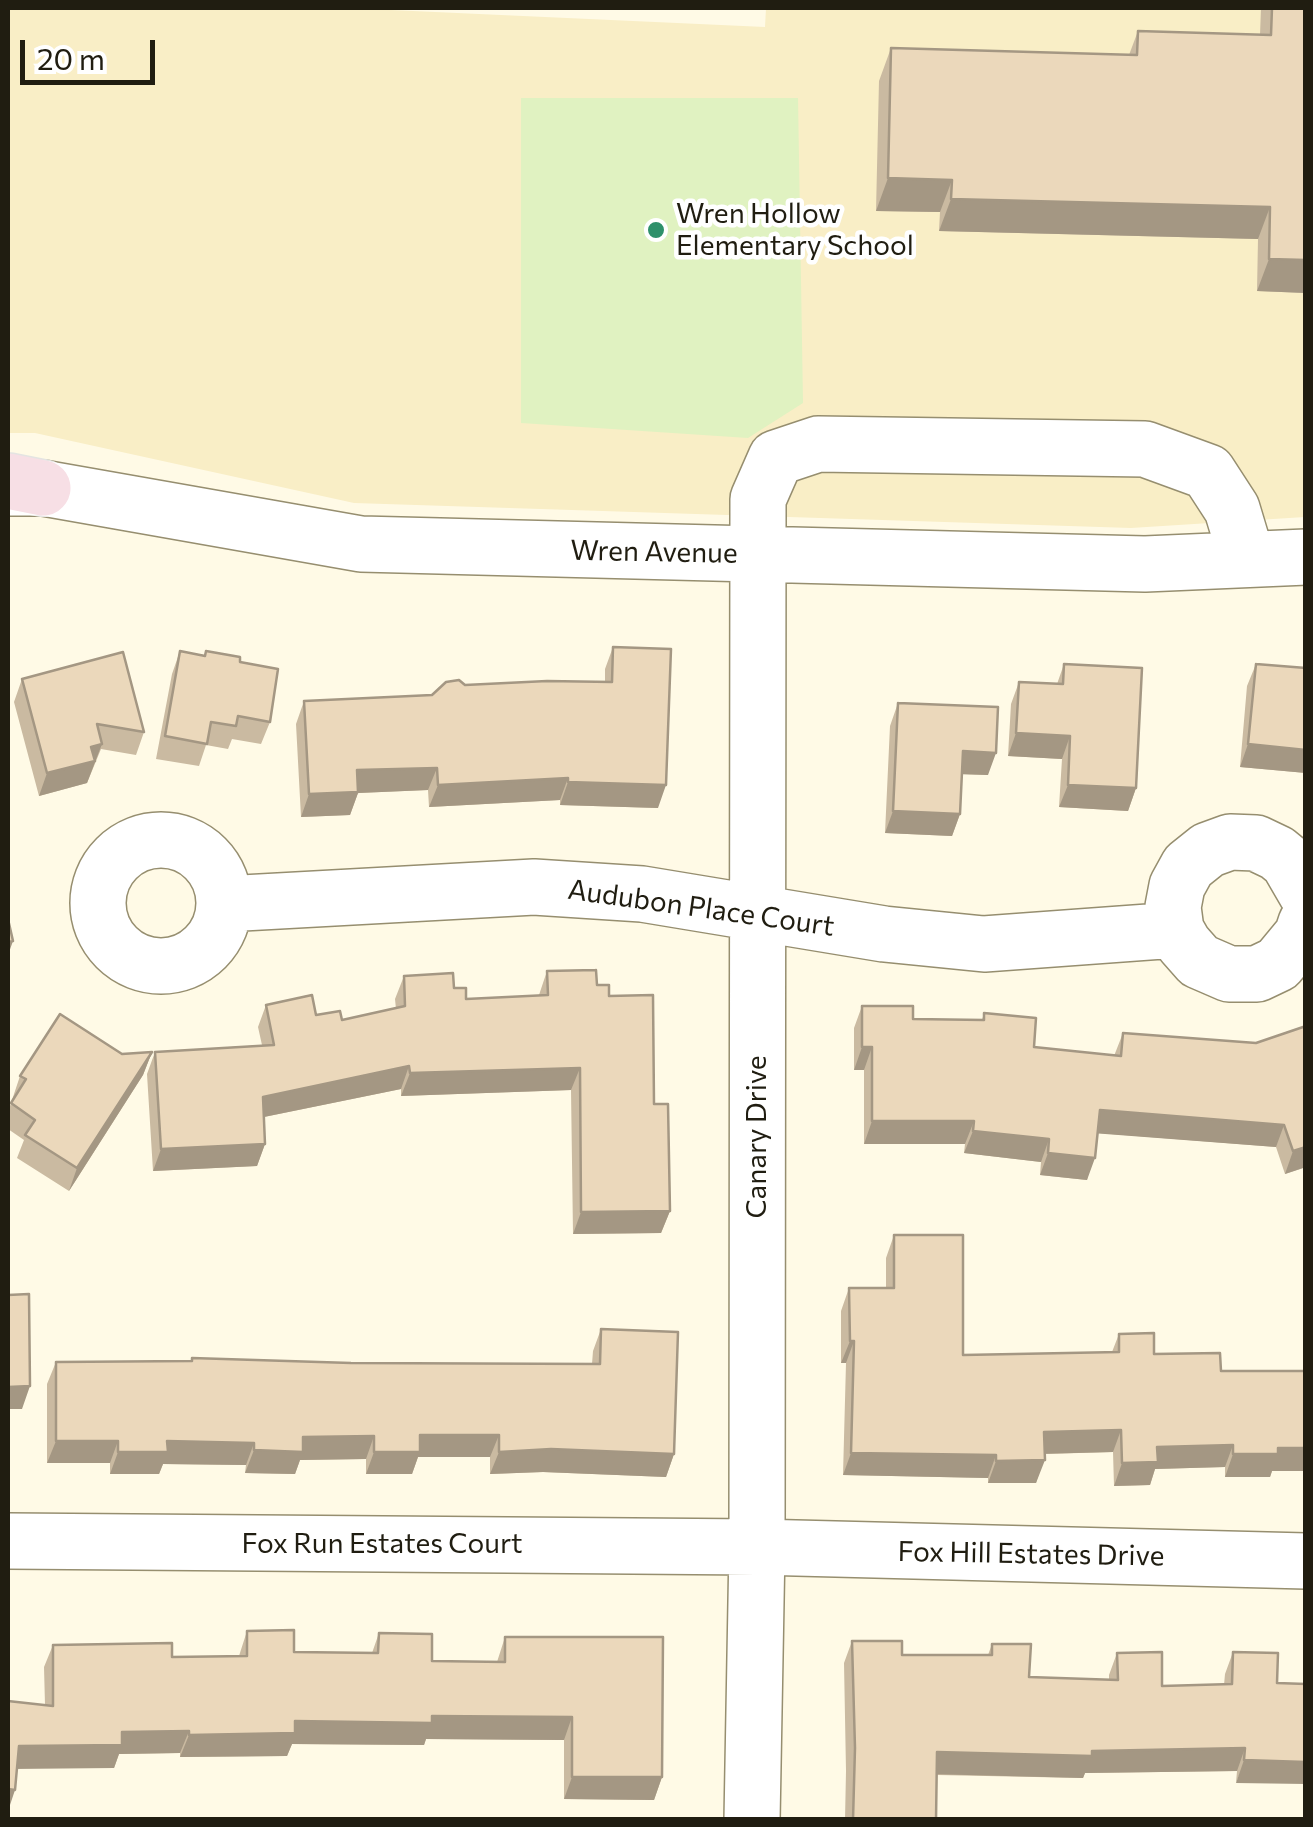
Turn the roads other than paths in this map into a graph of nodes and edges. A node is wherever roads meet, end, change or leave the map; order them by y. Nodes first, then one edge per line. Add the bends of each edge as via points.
1 (19, 486) edge
2 (760, 554) junction
3 (1306, 557) edge
4 (1248, 559) junction
5 (1306, 893) edge
6 (224, 904) dead end
7 (758, 914) junction
8 (1306, 923) edge
9 (1176, 930) junction
10 (8, 1541) edge
11 (757, 1547) junction
12 (1306, 1560) edge
13 (752, 1820) edge

1 - 2 street, Wren Avenue via 362,544
2 - 4 street, Wren Avenue via 1145,564
2 - 4 street, Canary Drive via 758,499 776,458 818,444 1145,449 1208,472 1232,509
2 - 7 street, Canary Drive
3 - 4 street, Wren Avenue
5 - 9 street via 1277,853 1230,842 1188,866 1173,907
6 - 7 street, Audubon Place Court via 534,887 642,894
7 - 9 street, Audubon Place Court via 984,944
7 - 11 street, Canary Drive
8 - 9 street via 1289,954 1257,974 1229,974 1199,961
10 - 11 street, Fox Run Estates Court
11 - 12 street, Fox Hill Estates Drive
11 - 13 street, Canary Drive

